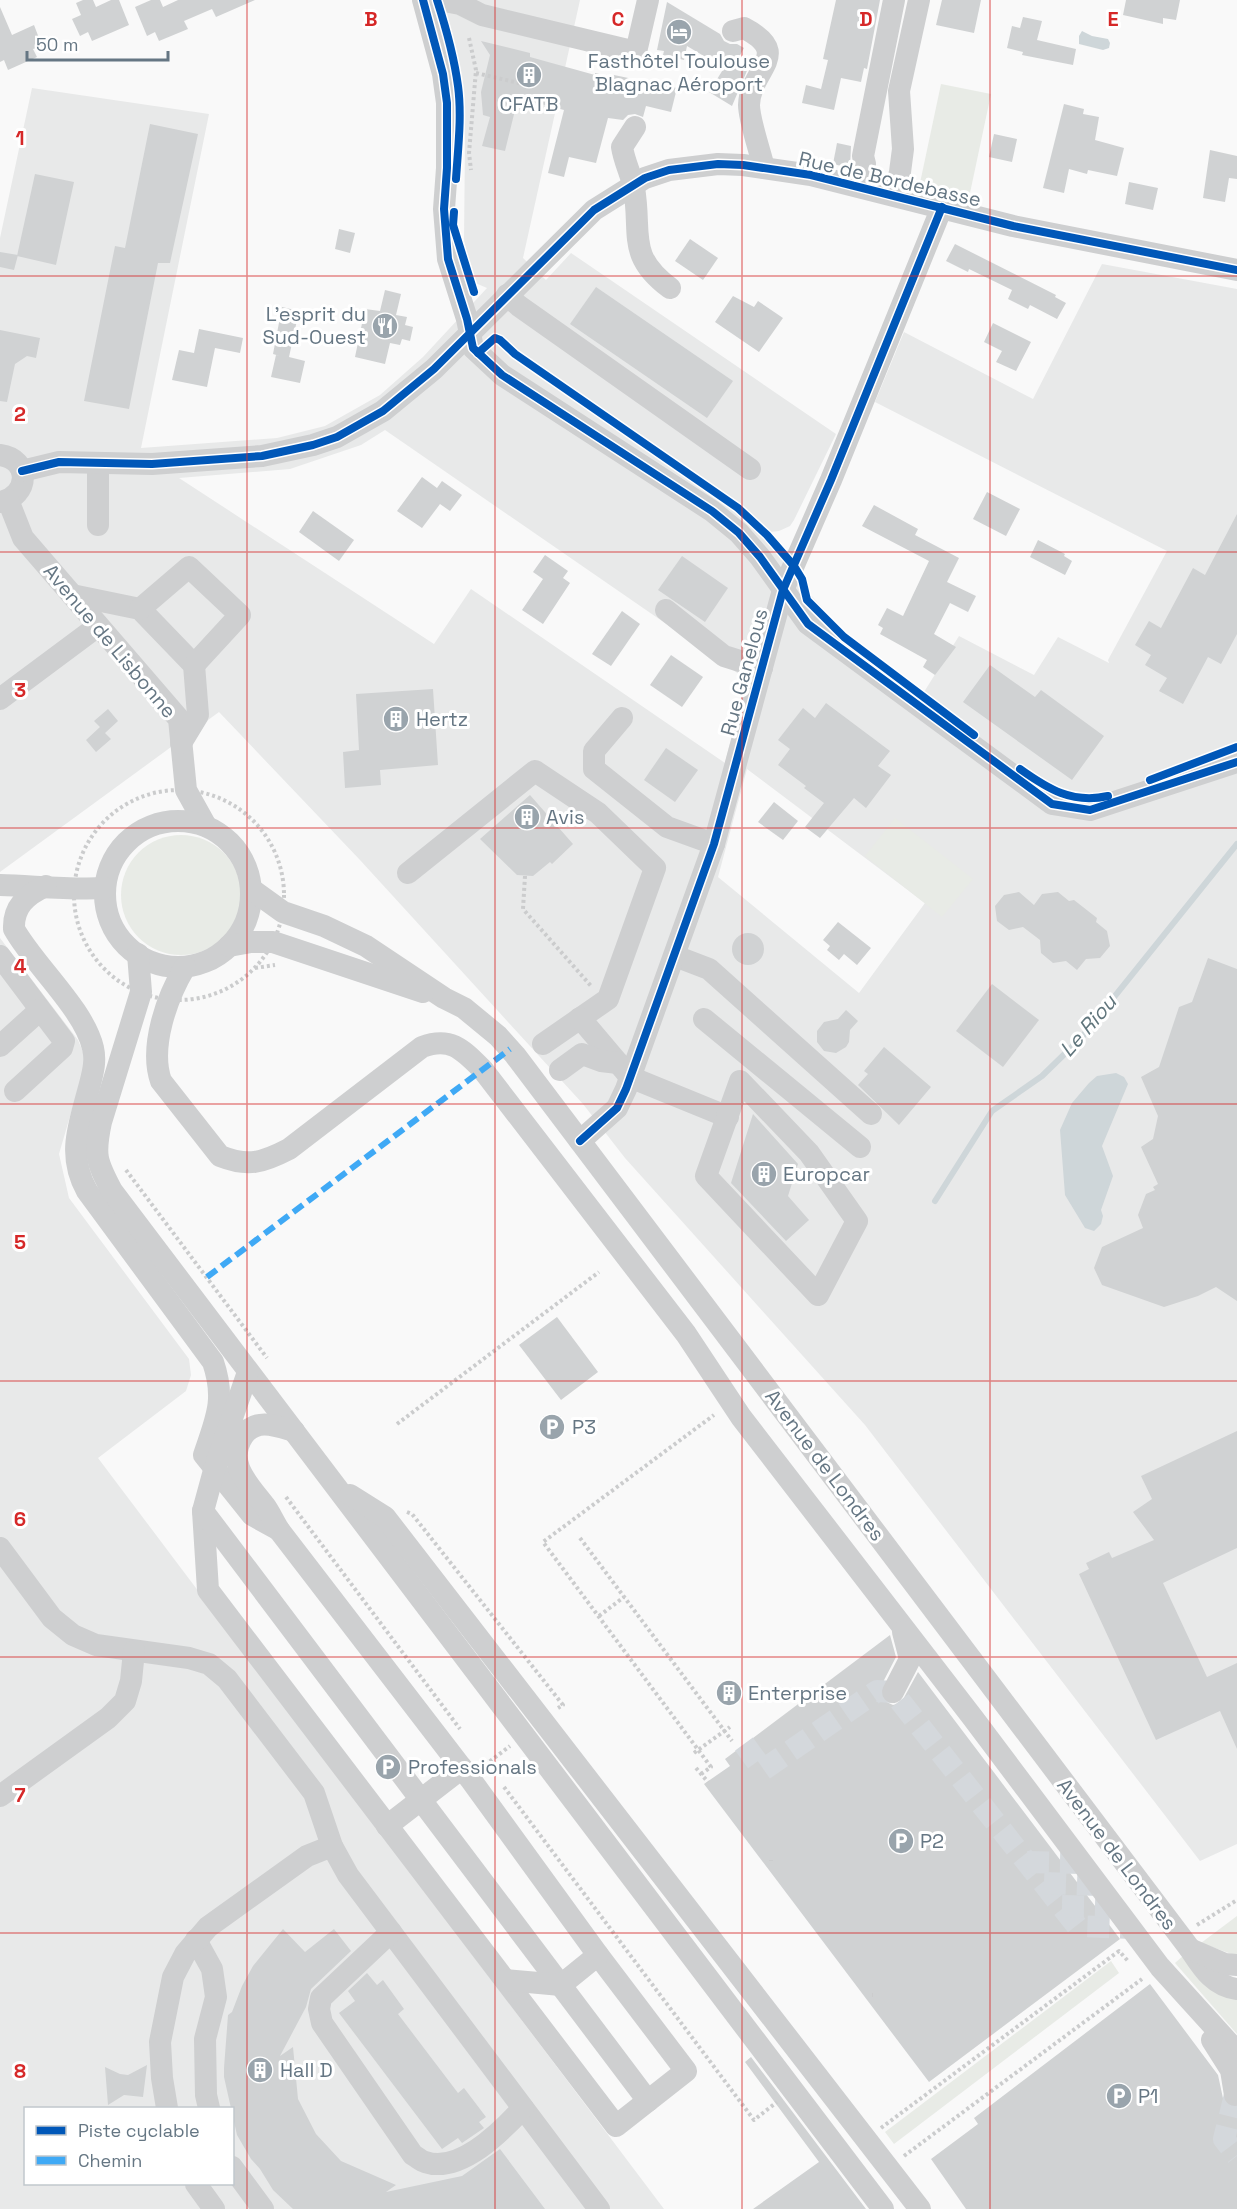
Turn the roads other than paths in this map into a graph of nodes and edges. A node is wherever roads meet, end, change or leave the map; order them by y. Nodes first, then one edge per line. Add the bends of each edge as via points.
1 (648, 0) edge
2 (894, 0) edge
3 (919, 0) edge
4 (430, 1) edge
5 (733, 31) dead end
6 (635, 127) dead end
7 (764, 168) junction
8 (633, 184) junction
9 (859, 186) junction
10 (894, 195) junction
11 (942, 207) junction
12 (1237, 270) edge
13 (670, 288) dead end
14 (507, 295) junction
15 (470, 333) junction
16 (0, 455) edge
17 (98, 463) junction
18 (750, 469) dead end
19 (22, 471) junction
20 (4, 501) edge
21 (98, 525) dead end
22 (783, 590) junction
23 (72, 595) junction
24 (140, 609) junction
25 (666, 610) dead end
26 (98, 626) junction
27 (194, 665) junction
28 (762, 668) junction
29 (0, 699) edge
30 (622, 718) dead end
31 (181, 743) junction
32 (1237, 762) edge
33 (186, 790) junction
34 (161, 822) junction
35 (206, 826) junction
36 (714, 844) junction
37 (408, 873) dead end
38 (0, 885) edge
39 (46, 886) junction
40 (105, 888) junction
41 (251, 889) junction
42 (229, 946) junction
43 (138, 954) junction
44 (0, 956) edge
45 (675, 956) junction
46 (185, 967) junction
47 (444, 998) junction
48 (40, 1010) junction
49 (589, 1012) junction
50 (704, 1019) dead end
51 (543, 1044) dead end
52 (0, 1046) edge
53 (764, 1068) junction
54 (560, 1070) dead end
55 (625, 1076) junction
56 (15, 1091) dead end
57 (753, 1094) junction
58 (871, 1114) dead end
59 (725, 1123) junction
60 (580, 1141) junction
61 (860, 1147) dead end
62 (248, 1372) junction
63 (227, 1408) junction
64 (294, 1431) junction
65 (214, 1455) junction
66 (336, 1486) junction
67 (203, 1511) junction
68 (279, 1530) junction
69 (0, 1548) edge
70 (902, 1626) junction
71 (134, 1650) junction
72 (893, 1692) dead end
73 (524, 1734) junction
74 (462, 1768) junction
75 (0, 1796) edge
76 (421, 1801) junction
77 (387, 1826) junction
78 (332, 1846) junction
79 (391, 1932) junction
80 (196, 1940) junction
81 (1190, 1949) junction
82 (598, 1955) junction
83 (1237, 1965) edge
84 (505, 1980) junction
85 (561, 1985) junction
86 (1237, 1989) edge
87 (1203, 2014) junction
88 (1237, 2052) edge
89 (1235, 2095) dead end
90 (648, 2101) junction
91 (167, 2107) edge
92 (209, 2107) edge
93 (523, 2108) junction
94 (234, 2170) edge
95 (197, 2185) edge
96 (214, 2209) edge
97 (263, 2209) edge
98 (599, 2209) edge
99 (864, 2209) edge
100 (883, 2209) edge
101 (920, 2209) edge

1 - 4 street via 636,52 482,15 460,4
2 - 9 street
3 - 10 street via 898,91 903,149
4 - 15 street via 447,103 444,209 448,259
5 - 7 street via 744,28 760,36 767,46 768,56 751,90 749,106
6 - 8 street via 622,147
7 - 8 street, Rue de Bordebasse via 696,166 669,170
7 - 9 street, Rue de Bordebasse
8 - 13 street via 640,254
8 - 14 street, Rue de Bordebasse via 594,210
9 - 10 street, Rue de Bordebasse
10 - 11 street, Rue de Bordebasse
11 - 12 street, Rue de Bordebasse via 1013,226
11 - 22 street, Rue Ganelous
14 - 15 street, Rue de Bordebasse
14 - 18 street
15 - 17 street, Rue de Bordebasse via 406,393 338,437 262,456 152,464
15 - 22 street via 473,348 502,375 712,511 739,533
16 - 19 street via 15,460
17 - 19 street, Rue de Bordebasse via 58,462
17 - 21 street
19 - 20 street via 21,489
20 - 23 street, Avenue de Lisbonne via 23,538
22 - 28 street, Rue Ganelous
22 - 32 street via 808,624 1052,804 1090,810
23 - 24 street
23 - 26 street, Avenue de Lisbonne
24 - 27 street
24 - 27 street via 189,567 240,615
25 - 28 street via 724,656
26 - 29 street
26 - 31 street, Avenue de Lisbonne via 178,719
27 - 31 street via 198,715
28 - 36 street, Rue Ganelous
30 - 36 street via 594,751 594,769 667,827
31 - 33 street, Avenue de Lisbonne
33 - 34 street
33 - 35 street, Avenue de Lisbonne
34 - 35 street via 184,820
34 - 40 street via 140,831 122,846 110,866
35 - 41 street via 225,837 240,854
36 - 45 street, Rue Ganelous
37 - 49 street via 535,771 598,813 655,868 608,999
38 - 39 street
39 - 40 street via 74,890
39 - 63 street via 21,903 16,910 14,929 82,1022 92,1046 94,1068 75,1149 80,1178 213,1362
40 - 43 street via 106,910 115,931
41 - 42 street via 248,917
41 - 47 street, Avenue de Londres via 283,912 366,946
42 - 46 street via 206,962
42 - 47 street, Avenue de Londres via 273,942
43 - 46 street via 165,966
43 - 62 street via 141,992 102,1122 97,1143 99,1167 112,1191
44 - 48 street
45 - 55 street, Rue Ganelous
45 - 58 street via 709,969
46 - 70 street via 169,999 157,1070 220,1156 245,1164 265,1161 289,1149 422,1047 442,1043 463,1050 483,1070 686,1334 741,1417
47 - 60 street, Avenue de Londres via 464,1008 498,1036
48 - 52 street
48 - 56 street via 64,1041 62,1048
49 - 51 street
49 - 55 street
50 - 53 street
53 - 57 street
53 - 61 street
54 - 55 street via 582,1054 601,1060
55 - 59 street
55 - 60 street, Rue Ganelous via 617,1108
57 - 59 street via 740,1081
57 - 59 street via 809,1153 857,1221 818,1295 706,1176
60 - 81 street, Avenue de Londres
62 - 63 street
62 - 64 street
63 - 65 street
64 - 66 street
64 - 68 street via 257,1425 244,1435 236,1453 240,1474
65 - 67 street
65 - 68 street via 252,1515
66 - 73 street
66 - 101 street via 385,1518
67 - 76 street
67 - 77 street via 208,1590
68 - 74 street
69 - 71 street via 52,1618 73,1635 96,1645
70 - 72 street via 910,1659
70 - 87 street via 1151,1973
71 - 75 street via 125,1701 108,1718
71 - 78 street via 209,1664 226,1679 315,1793
73 - 99 street via 532,1763
73 - 100 street
74 - 76 street
74 - 82 street
76 - 77 street
76 - 85 street
77 - 84 street
78 - 79 street via 348,1875
78 - 80 street via 307,1856 208,1927
79 - 93 street
79 - 93 street via 321,1998 319,2009 322,2023 413,2155 441,2164 460,2160 502,2131
80 - 91 street via 173,1977 160,2042
80 - 92 street via 212,1970 216,1997 205,2039
81 - 83 street, Avenue de Londres
81 - 86 street, Avenue de Londres via 1212,1979
82 - 85 street
82 - 90 street via 686,2071
84 - 85 street
84 - 90 street via 616,2126
85 - 90 street
87 - 88 street
87 - 89 street via 1210,2037 1231,2070
93 - 98 street
94 - 97 street
95 - 96 street

